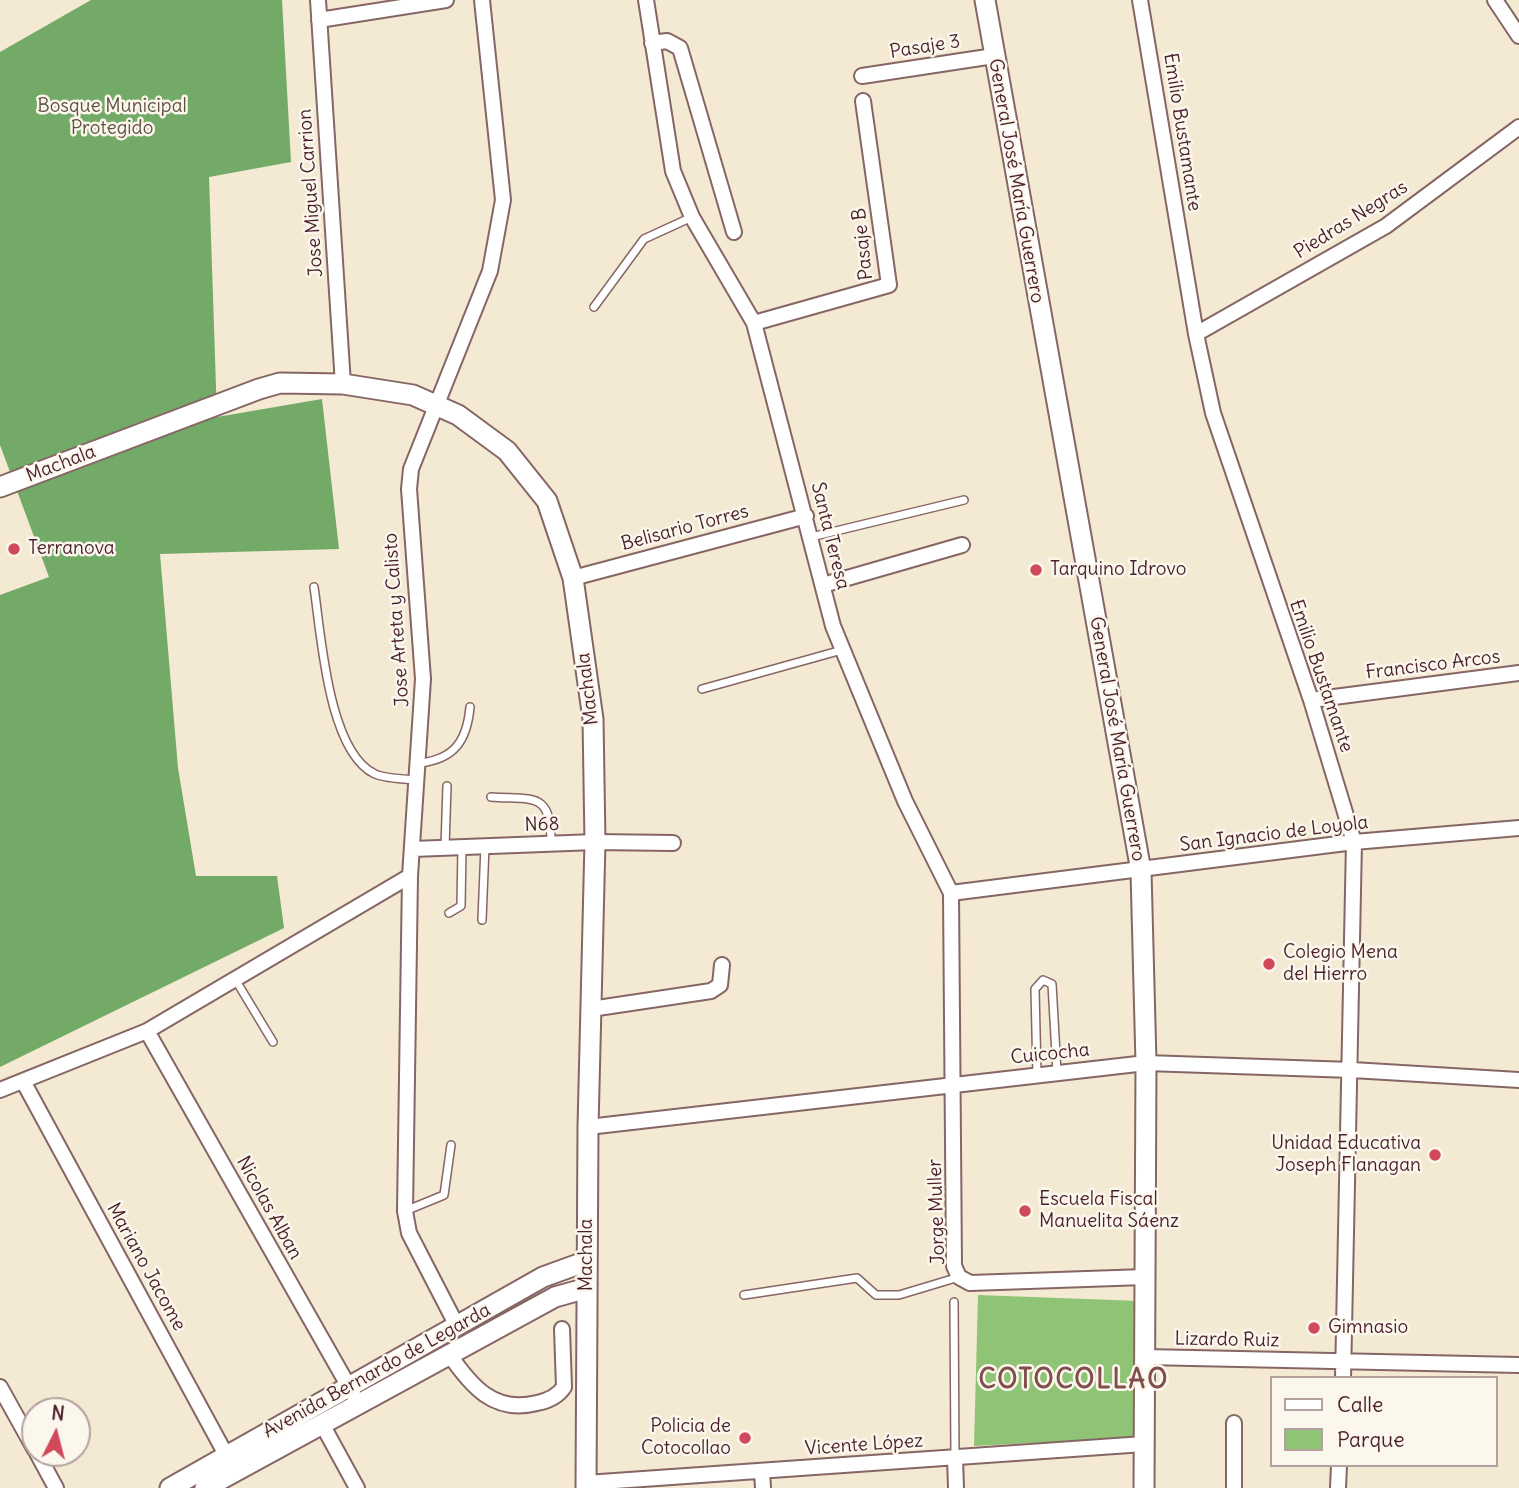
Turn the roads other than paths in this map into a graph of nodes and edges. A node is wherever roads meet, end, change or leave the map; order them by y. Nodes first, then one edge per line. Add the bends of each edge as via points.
1 (318, 0) edge
2 (446, 0) edge
3 (482, 0) edge
4 (646, 0) edge
5 (985, 0) edge
6 (1140, 0) edge
7 (1495, 0) edge
8 (319, 20) junction
9 (1519, 36) edge
10 (652, 43) junction
11 (994, 56) junction
12 (862, 76) dead end
13 (863, 101) dead end
14 (1519, 127) edge
15 (692, 217) junction
16 (734, 232) dead end
17 (594, 306) dead end
18 (754, 323) junction
19 (1196, 334) junction
20 (343, 384) junction
21 (437, 404) junction
22 (0, 487) edge
23 (964, 500) dead end
24 (806, 516) junction
25 (811, 537) junction
26 (962, 545) dead end
27 (573, 578) junction
28 (823, 585) junction
29 (314, 587) dead end
30 (842, 650) junction
31 (1519, 673) edge
32 (702, 689) dead end
33 (1311, 700) junction
34 (470, 707) dead end
35 (420, 763) junction
36 (419, 780) junction
37 (447, 786) dead end
38 (491, 797) dead end
39 (1519, 828) edge
40 (594, 842) junction
41 (1354, 842) junction
42 (673, 843) dead end
43 (551, 844) junction
44 (485, 846) junction
45 (462, 847) junction
46 (445, 848) junction
47 (412, 849) junction
48 (1141, 871) junction
49 (410, 876) junction
50 (951, 893) junction
51 (449, 913) dead end
52 (482, 920) dead end
53 (722, 965) dead end
54 (235, 979) junction
55 (591, 1009) junction
56 (147, 1031) junction
57 (273, 1042) dead end
58 (1146, 1063) junction
59 (1352, 1070) junction
60 (1057, 1072) junction
61 (1037, 1075) junction
62 (1519, 1080) edge
63 (23, 1081) junction
64 (955, 1084) junction
65 (0, 1090) edge
66 (588, 1127) junction
67 (450, 1144) dead end
68 (405, 1211) junction
69 (587, 1261) junction
70 (959, 1277) junction
71 (1145, 1277) junction
72 (587, 1288) junction
73 (744, 1295) dead end
74 (954, 1302) dead end
75 (457, 1326) junction
76 (562, 1329) dead end
77 (449, 1354) junction
78 (1144, 1357) junction
79 (1344, 1362) junction
80 (1519, 1365) edge
81 (1343, 1376) edge
82 (347, 1385) junction
83 (0, 1387) edge
84 (359, 1404) junction
85 (1234, 1423) dead end
86 (21, 1424) edge
87 (322, 1424) junction
88 (1144, 1444) junction
89 (955, 1458) junction
90 (231, 1463) junction
91 (45, 1467) edge
92 (1339, 1467) edge
93 (762, 1471) junction
94 (586, 1485) edge
95 (57, 1488) edge
96 (170, 1488) edge
97 (205, 1488) edge
98 (357, 1488) edge
99 (763, 1488) edge
100 (956, 1488) edge
101 (1143, 1488) edge
102 (1234, 1488) edge
103 (1338, 1488) edge

1 - 8 street, Jose Miguel Carrion
2 - 8 street
3 - 21 street, Jose Arteta y Calisto via 503,200 490,271
4 - 10 street, Santa Teresa
5 - 11 street, General José María Guerrero
6 - 19 street, Emilio Bustamante
7 - 9 street
8 - 20 street, Jose Miguel Carrion
10 - 15 street, Santa Teresa via 673,171
10 - 16 street via 667,41 680,48
11 - 12 street, Pasaje 3
11 - 48 street, General José María Guerrero
13 - 18 street, Pasaje B via 889,285
14 - 19 street, Piedras Negras via 1386,226
15 - 17 lane via 644,239
15 - 18 street, Santa Teresa
18 - 24 street, Santa Teresa
19 - 33 street, Emilio Bustamante via 1213,413
20 - 21 street, Machala
20 - 22 street, Machala via 299,382 259,389
21 - 27 street, Machala via 477,427 527,473 547,501
21 - 35 street, Jose Arteta y Calisto via 411,469 409,489 423,678
23 - 25 lane
24 - 25 street, Santa Teresa
24 - 27 street, Belisario Torres
25 - 28 street, Santa Teresa
26 - 28 street
27 - 40 street, Machala via 593,719
28 - 30 street, Santa Teresa
29 - 36 lane via 336,723 363,765 376,774
30 - 32 lane
30 - 50 street, Santa Teresa via 905,801
31 - 33 street, Francisco Arcos
33 - 41 street, Emilio Bustamante
34 - 35 lane via 466,734 443,758
35 - 36 street, Jose Arteta y Calisto
36 - 47 street, Jose Arteta y Calisto
37 - 46 lane
38 - 43 lane via 544,804
39 - 41 street, San Ignacio de Loyola
40 - 42 street, N68
40 - 43 street, N68
40 - 55 street, Machala
41 - 48 street, San Ignacio de Loyola
41 - 59 street, Emilio Bustamante
43 - 44 street, N68
44 - 45 street, N68
44 - 52 lane
45 - 46 street, N68
45 - 51 lane via 461,906
46 - 47 street, N68
47 - 49 street, Jose Arteta y Calisto
48 - 50 street, San Ignacio de Loyola
48 - 58 street, General José María Guerrero
49 - 54 street
49 - 68 street, Jose Arteta y Calisto
50 - 64 street, Santa Teresa
53 - 55 street via 720,985 711,991
54 - 56 street
54 - 57 lane
55 - 66 street, Machala
56 - 63 street
56 - 82 street, Nicolas Alban
58 - 59 street, Cuicocha
58 - 60 street, Cuicocha
58 - 71 street, General José María Guerrero
59 - 62 street, Cuicocha
59 - 79 street, Emilio Bustamante
60 - 61 street, Cuicocha
60 - 61 lane via 1052,984 1043,980 1035,989
61 - 64 street, Cuicocha
63 - 65 street
63 - 90 street, Mariano Jacome
64 - 66 street, Cuicocha
64 - 70 street, Jorge Muller via 954,1266
66 - 69 street, Machala
67 - 68 lane via 444,1195
68 - 75 street, Jose Arteta y Calisto via 409,1233
69 - 72 street, Machala
69 - 75 street, Avenida Bernardo de Legarda via 543,1277
70 - 71 street, Jorge Muller via 970,1283
70 - 73 lane via 899,1295 876,1295 857,1278
71 - 78 street, General José María Guerrero
72 - 77 street, Avenida Bernardo de Legarda via 555,1297
72 - 94 street, Machala
74 - 89 lane
75 - 82 street, Avenida Bernardo de Legarda
76 - 77 street via 564,1387 537,1403 516,1407 495,1403
77 - 84 street, Avenida Bernardo de Legarda
78 - 79 street, Lizardo Ruiz
78 - 88 street, General José María Guerrero
79 - 80 street, Lizardo Ruiz
79 - 81 street, Emilio Bustamante
82 - 84 street, Nicolas Alban
82 - 90 street, Avenida Bernardo de Legarda
83 - 86 street
84 - 87 street, Avenida Bernardo de Legarda
85 - 102 street
87 - 90 street, Avenida Bernardo de Legarda
87 - 98 street
88 - 89 street, Vicente López
88 - 101 street, General José María Guerrero
89 - 93 street, Vicente López
89 - 100 street
90 - 96 street, Avenida Bernardo de Legarda
90 - 97 street, Avenida Bernardo de Legarda
91 - 95 street
92 - 103 street
93 - 94 street, Vicente López
93 - 99 street

